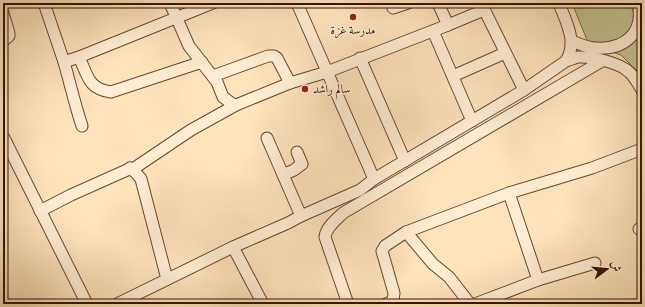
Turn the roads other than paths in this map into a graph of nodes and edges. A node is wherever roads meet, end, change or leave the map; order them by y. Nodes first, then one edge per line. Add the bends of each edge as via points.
1 (44, 3) edge
2 (170, 3) edge
3 (213, 3) edge
4 (297, 3) edge
5 (408, 3) edge
6 (438, 3) edge
7 (559, 3) edge
8 (638, 3) edge
9 (483, 6) edge
10 (394, 8) dead end
11 (3, 13) edge
12 (176, 18) junction
13 (448, 25) junction
14 (433, 31) junction
15 (3, 41) edge
16 (572, 41) junction
17 (505, 53) junction
18 (80, 57) junction
19 (360, 58) junction
20 (566, 61) junction
21 (602, 61) junction
22 (64, 62) junction
23 (202, 62) junction
24 (327, 72) junction
25 (213, 76) junction
26 (453, 76) junction
27 (290, 83) junction
28 (524, 90) junction
29 (642, 90) edge
30 (236, 105) junction
31 (472, 121) junction
32 (82, 126) dead end
33 (3, 138) edge
34 (267, 138) dead end
35 (642, 150) edge
36 (297, 152) dead end
37 (405, 161) junction
38 (133, 169) junction
39 (284, 175) junction
40 (374, 179) junction
41 (509, 193) junction
42 (40, 211) junction
43 (301, 216) junction
44 (406, 232) junction
45 (233, 247) junction
46 (595, 263) dead end
47 (167, 279) junction
48 (538, 280) junction
49 (87, 304) edge
50 (117, 304) edge
51 (263, 304) edge
52 (348, 304) edge
53 (386, 304) edge
54 (470, 304) edge
55 (475, 304) edge

1 - 22 street
2 - 12 street
3 - 12 street
4 - 24 street
5 - 10 street
6 - 13 street
7 - 16 street
8 - 16 street via 639,25 634,35 626,42 596,48
9 - 13 street
9 - 17 street
11 - 15 street via 9,33
12 - 18 street
12 - 23 street via 189,46
13 - 14 street
14 - 19 street
14 - 26 street
16 - 20 street via 570,55
17 - 26 street
17 - 28 street
18 - 22 street
18 - 23 street via 93,85 102,91 111,92
19 - 24 street
19 - 37 street
20 - 21 street via 583,57
20 - 28 street
21 - 29 street via 624,67
21 - 52 street via 344,212 328,228 325,237
22 - 32 street
23 - 25 street
24 - 27 street
24 - 40 street
25 - 27 street via 274,56
25 - 30 street via 223,97 230,104
26 - 31 street
27 - 30 street
28 - 31 street
30 - 38 street via 191,130
31 - 37 street
33 - 42 street
34 - 39 street
35 - 41 street
36 - 39 street via 302,164
37 - 40 street
38 - 42 street via 130,168
38 - 47 street via 141,179
39 - 43 street
40 - 43 street via 360,190
41 - 44 street
41 - 48 street
42 - 49 street
43 - 45 street
44 - 53 street via 385,246 382,251 394,298
44 - 54 street via 433,264 449,277
45 - 47 street
45 - 51 street
46 - 48 street
47 - 50 street
48 - 55 street

